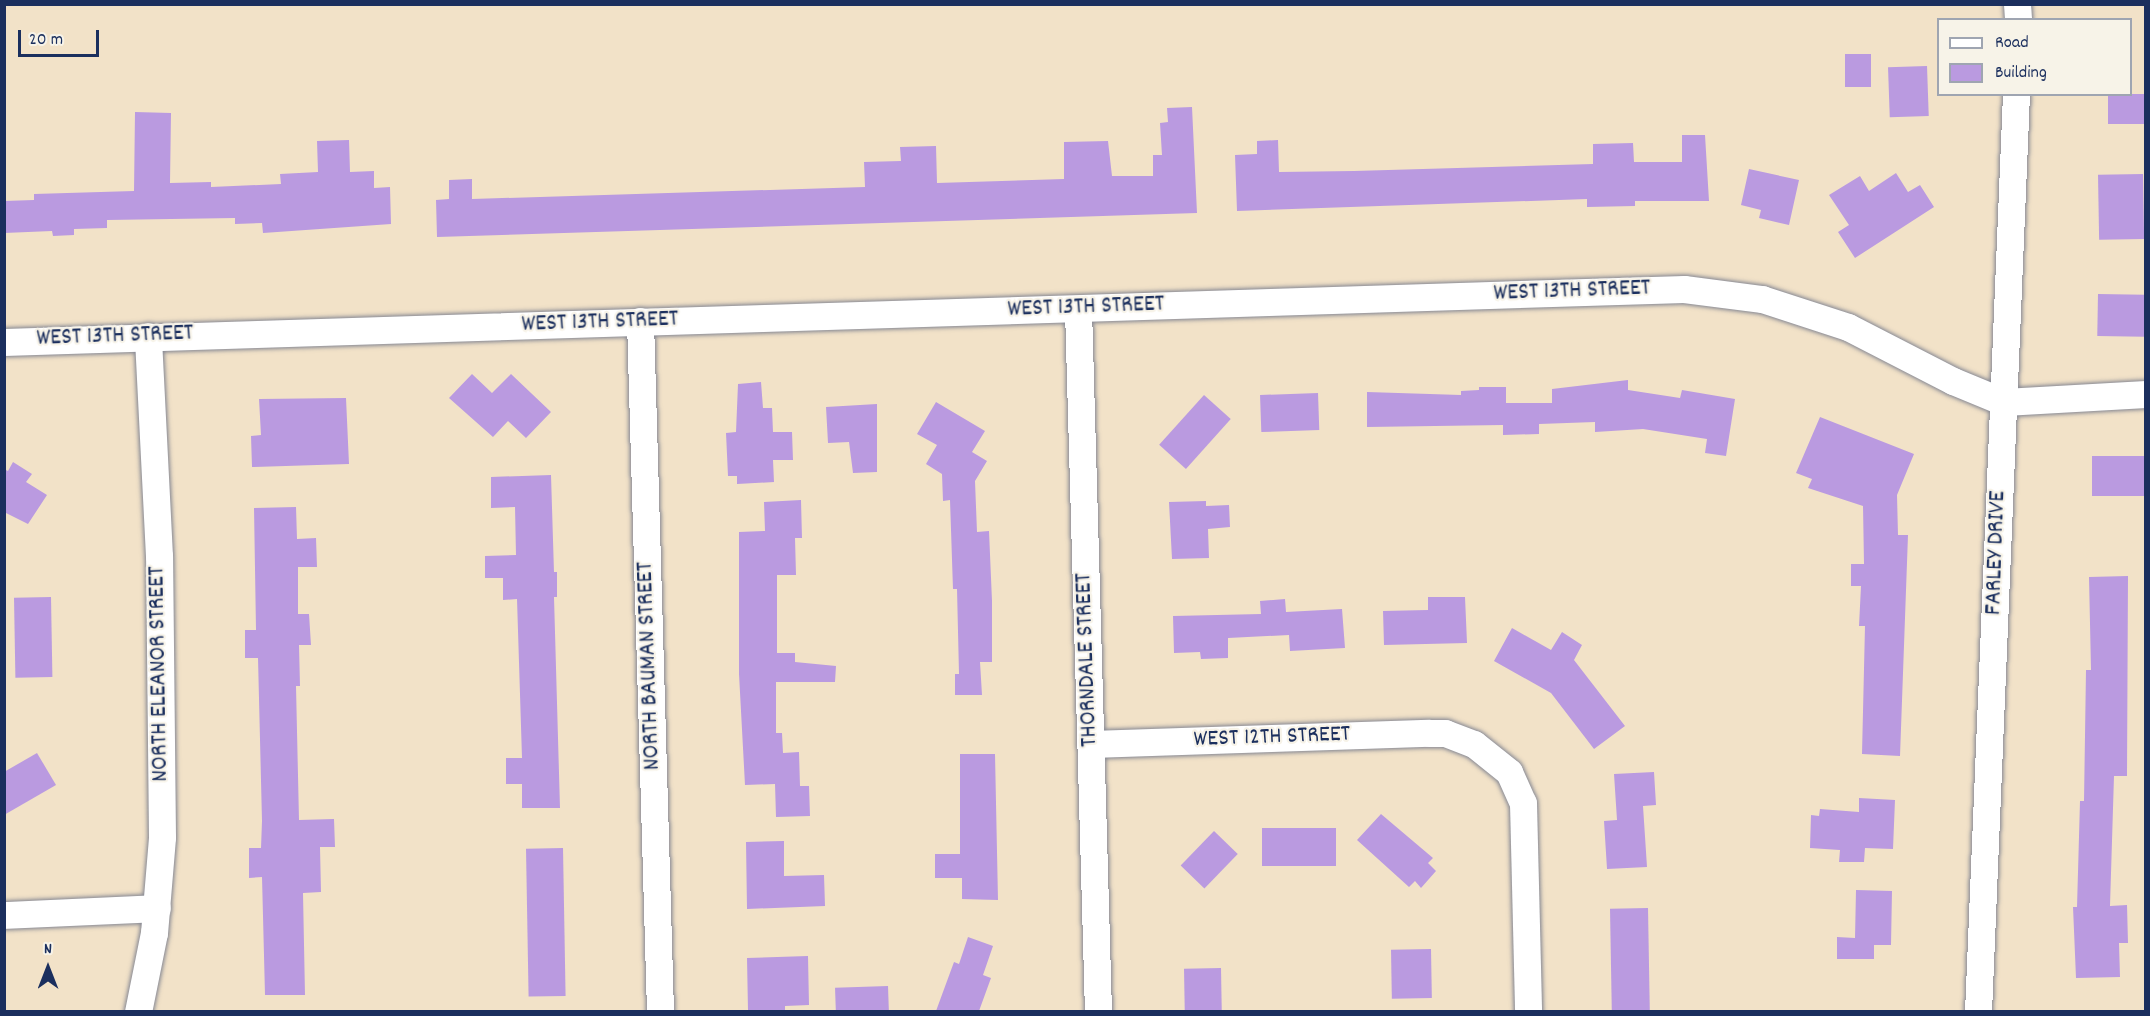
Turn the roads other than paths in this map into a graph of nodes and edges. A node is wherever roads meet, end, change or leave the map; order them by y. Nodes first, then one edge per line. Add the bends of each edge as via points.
1 (2016, 96) edge
2 (1078, 309) junction
3 (640, 321) junction
4 (148, 336) junction
5 (4, 342) edge
6 (2145, 394) edge
7 (2004, 402) junction
8 (1091, 744) junction
9 (157, 908) junction
10 (4, 915) edge
11 (138, 1011) edge
12 (660, 1011) edge
13 (1098, 1011) edge
14 (1528, 1011) edge
15 (1978, 1011) edge

1 - 7 street, FARLEY DRIVE
2 - 3 street, WEST 13TH STREET
2 - 7 street, WEST 13TH STREET via 1646,289 1710,291 1787,306 1848,327
2 - 8 street, THORNDALE STREET
3 - 4 street, WEST 13TH STREET
3 - 12 street, NORTH BAUMAN STREET
4 - 5 street, WEST 13TH STREET
4 - 9 street, NORTH ELEANOR STREET via 159,556 162,837
6 - 7 street, WEST 13TH STREET
7 - 15 street, FARLEY DRIVE
8 - 13 street, THORNDALE STREET
8 - 14 street, WEST 12TH STREET via 1452,735 1494,756 1513,778 1523,803
9 - 10 street
9 - 11 street, NORTH ELEANOR STREET

